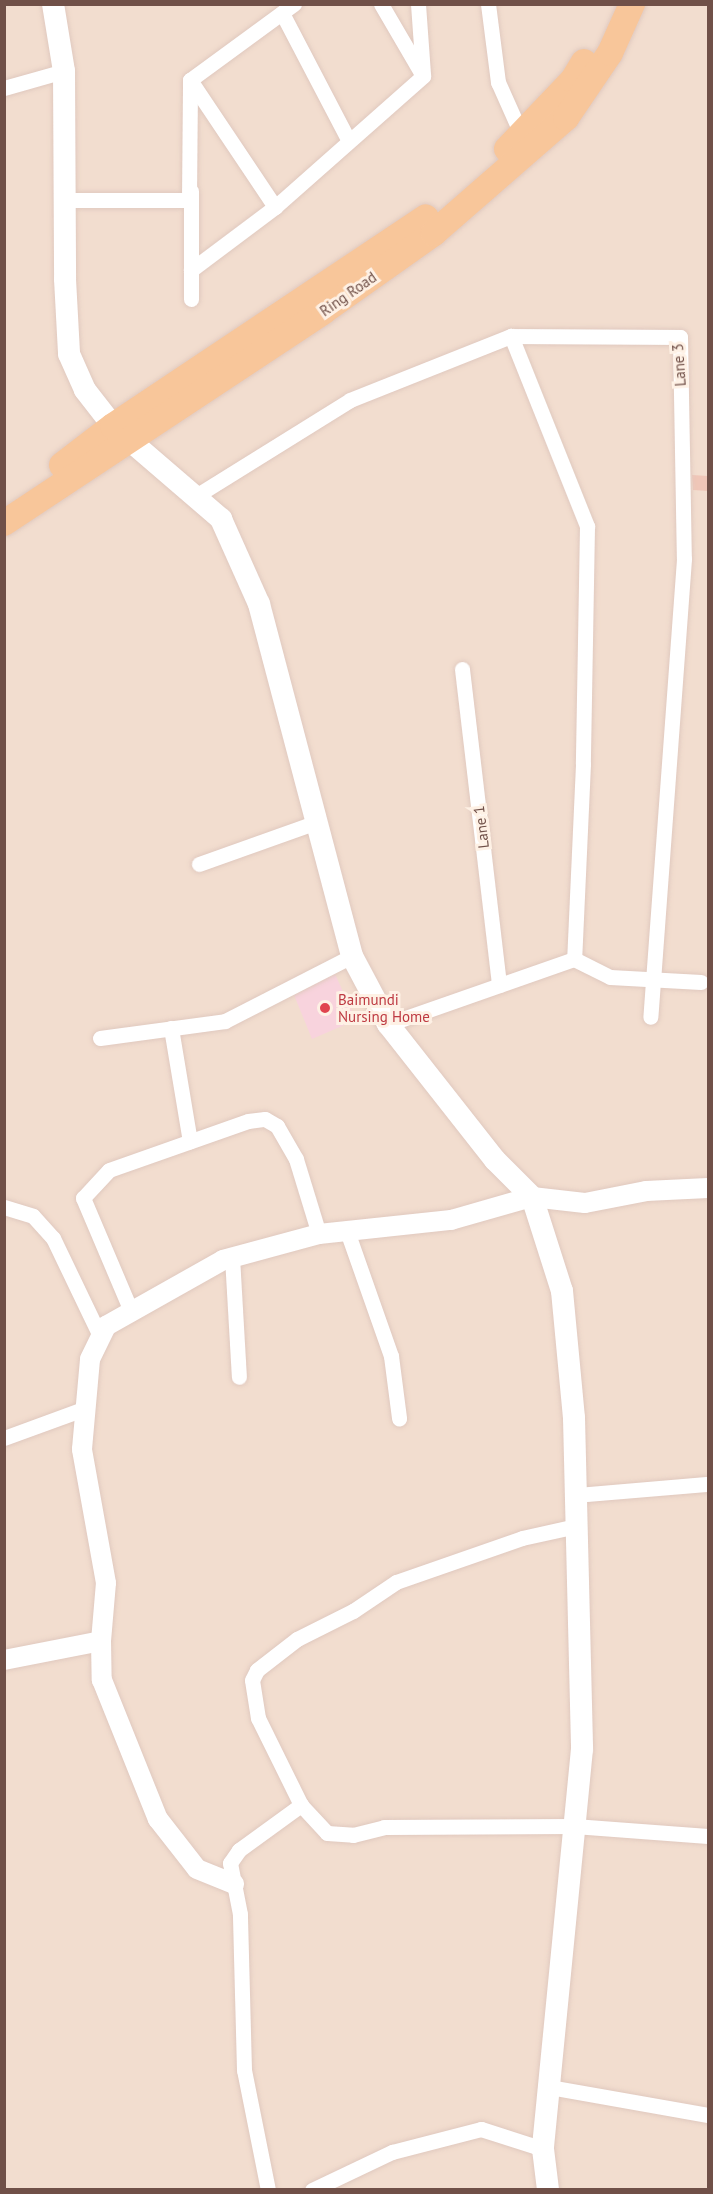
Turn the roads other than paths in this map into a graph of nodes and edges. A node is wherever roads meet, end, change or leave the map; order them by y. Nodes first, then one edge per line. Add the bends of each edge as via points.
1 (53, 4) edge
2 (381, 4) edge
3 (418, 4) edge
4 (488, 4) edge
5 (615, 4) edge
6 (632, 4) edge
7 (288, 9) edge
8 (64, 70) junction
9 (423, 76) junction
10 (190, 80) junction
11 (4, 88) edge
12 (522, 136) junction
13 (350, 141) junction
14 (65, 200) junction
15 (275, 207) junction
16 (191, 270) junction
17 (191, 299) dead end
18 (511, 336) junction
19 (121, 432) junction
20 (196, 496) junction
21 (4, 508) edge
22 (4, 524) edge
23 (462, 669) dead end
24 (317, 822) junction
25 (199, 864) dead end
26 (352, 956) junction
27 (574, 960) junction
28 (651, 979) junction
29 (702, 982) dead end
30 (499, 985) junction
31 (650, 1017) dead end
32 (388, 1024) junction
33 (171, 1028) junction
34 (100, 1038) dead end
35 (190, 1141) junction
36 (708, 1188) edge
37 (532, 1197) junction
38 (4, 1207) edge
39 (347, 1231) junction
40 (318, 1234) junction
41 (232, 1257) junction
42 (131, 1311) junction
43 (101, 1338) junction
44 (238, 1377) dead end
45 (86, 1408) junction
46 (399, 1418) dead end
47 (4, 1438) edge
48 (708, 1484) edge
49 (576, 1495) junction
50 (576, 1526) junction
51 (101, 1641) junction
52 (4, 1660) edge
53 (301, 1805) junction
54 (574, 1826) junction
55 (708, 1836) edge
56 (234, 1884) junction
57 (549, 2087) junction
58 (708, 2115) edge
59 (543, 2149) junction
60 (268, 2190) edge
61 (312, 2190) edge
62 (548, 2190) edge

1 - 8 main road
2 - 9 street
3 - 9 street
4 - 12 street via 498,82
5 - 12 main road via 573,80
6 - 19 main road, Ring Road via 610,53 566,118 434,233 324,311
7 - 10 street
7 - 13 street
8 - 11 street
8 - 14 main road
9 - 13 street
10 - 14 street via 189,200
10 - 15 street
10 - 16 street
12 - 19 main road via 423,220
13 - 15 street
14 - 19 main road via 69,354 85,390
15 - 16 street
16 - 17 street
18 - 20 street via 350,400
18 - 27 street via 587,526 583,764
18 - 28 street, Lane 3 via 680,337 684,559
19 - 20 main road
19 - 21 main road, Ring Road
19 - 22 main road, Ring Road
20 - 24 main road via 221,519 259,604
23 - 30 street, Lane 1
24 - 25 street
24 - 26 main road
26 - 32 main road
26 - 33 street via 225,1021
27 - 28 street via 610,977
27 - 30 street
28 - 29 street
28 - 31 street
30 - 32 street
32 - 37 main road via 495,1160
33 - 34 street
33 - 35 street
35 - 40 street via 248,1121 265,1119 277,1126 296,1159
35 - 42 street via 109,1170 84,1197
36 - 37 street via 645,1191 585,1203
37 - 39 street via 451,1220
37 - 49 main road via 562,1291 574,1418
38 - 43 street via 33,1216 53,1238
39 - 40 street
39 - 46 street via 391,1356
40 - 41 street
41 - 42 street
41 - 44 street
42 - 43 street via 106,1326
43 - 45 street via 90,1359
45 - 47 street
45 - 51 street via 82,1449 106,1583
48 - 49 street
49 - 50 main road
50 - 53 street via 522,1538 396,1582 353,1611 297,1639 257,1670 252,1680 252,1698 258,1718
50 - 54 main road via 582,1749
51 - 52 street
51 - 56 street via 102,1680 158,1819 197,1869
53 - 54 street via 327,1833 353,1835 384,1827
53 - 56 street via 239,1850 230,1863
54 - 55 street
54 - 57 main road
56 - 60 street via 242,1947 244,2070
57 - 58 street
57 - 59 main road
59 - 61 street via 481,2129 392,2152
59 - 62 main road

